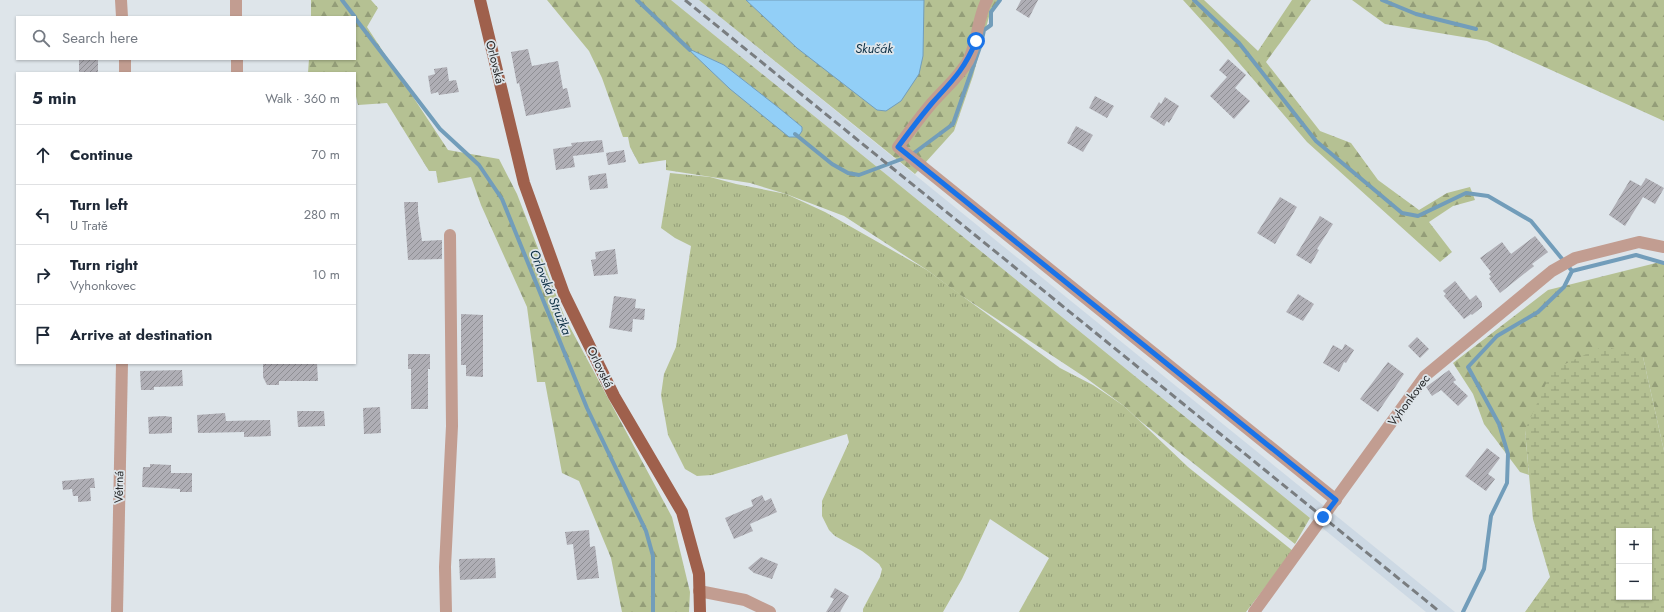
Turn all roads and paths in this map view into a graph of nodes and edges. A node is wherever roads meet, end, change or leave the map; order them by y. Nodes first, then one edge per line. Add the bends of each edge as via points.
1 (122, 0) edge
2 (236, 0) edge
3 (480, 0) edge
4 (987, 0) edge
5 (122, 16) edge
6 (236, 16) edge
7 (125, 60) edge
8 (236, 60) edge
9 (125, 72) edge
10 (237, 72) edge
11 (450, 235) dead end
12 (1664, 247) edge
13 (122, 364) edge
14 (1336, 500) junction
15 (699, 591) junction
16 (117, 612) edge
17 (446, 612) edge
18 (700, 612) edge
19 (770, 612) edge
20 (1254, 612) edge

1 - 5 street
2 - 6 street
3 - 15 main road, Orlovská via 524,183 564,294 614,396 682,512 698,574
4 - 14 street via 968,61 933,103 900,149
7 - 9 street
8 - 10 street
11 - 17 street via 452,426 444,567
12 - 14 street, Vyhonkovec via 1639,242 1573,258 1558,268 1426,376
13 - 16 street, Větrná
14 - 20 street, Vyhonkovec
15 - 18 main road, Orlovská
15 - 19 street via 745,600

